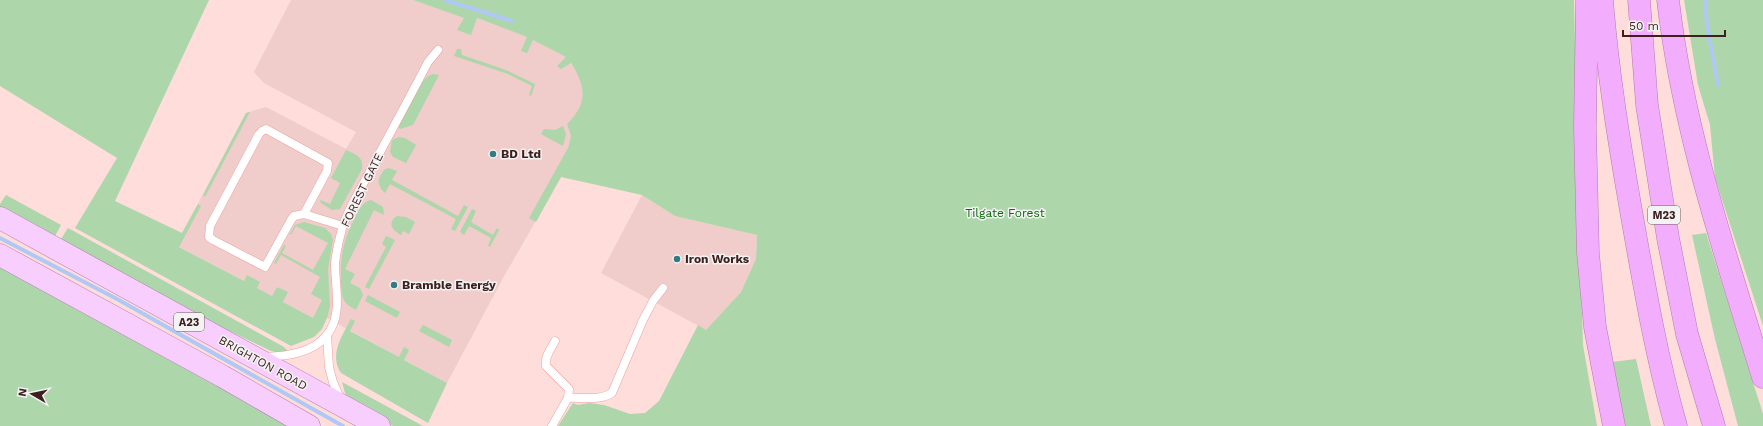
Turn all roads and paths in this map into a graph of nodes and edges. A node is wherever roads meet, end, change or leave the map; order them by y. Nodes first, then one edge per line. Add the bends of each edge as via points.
1 (1587, 0) edge
2 (1602, 0) edge
3 (1639, 0) edge
4 (1668, 0) edge
5 (438, 50) dead end
6 (304, 214) junction
7 (0, 218) edge
8 (343, 226) junction
9 (0, 255) edge
10 (663, 288) dead end
11 (327, 336) junction
12 (555, 341) dead end
13 (253, 357) junction
14 (1763, 377) edge
15 (568, 398) junction
16 (344, 408) junction
17 (309, 426) edge
18 (379, 426) edge
19 (552, 426) edge
20 (1614, 426) edge
21 (1676, 426) edge
22 (1714, 426) edge

1 - 20 highway via 1585,128 1588,253 1594,327
2 - 21 highway, M23 via 1609,73 1623,166 1651,321
3 - 22 highway, M23 via 1647,105 1668,238 1687,334
4 - 14 highway via 1680,84 1691,134 1714,222
5 - 8 lane, FOREST GATE via 428,62
6 - 6 lane via 294,216 290,220 265,267 209,237 210,226 259,134 266,129 328,163 327,171
6 - 8 lane
7 - 13 main road, BRIGHTON ROAD / A23
8 - 11 lane, FOREST GATE via 335,262 336,315
9 - 17 main road, A23
10 - 15 lane via 643,320 612,393 594,398
11 - 13 lane via 312,347 287,356
11 - 16 lane via 329,367
12 - 15 lane via 545,362 546,366 567,384 570,389
13 - 16 main road, BRIGHTON ROAD / A23
15 - 19 lane
16 - 18 main road, BRIGHTON ROAD / A23

